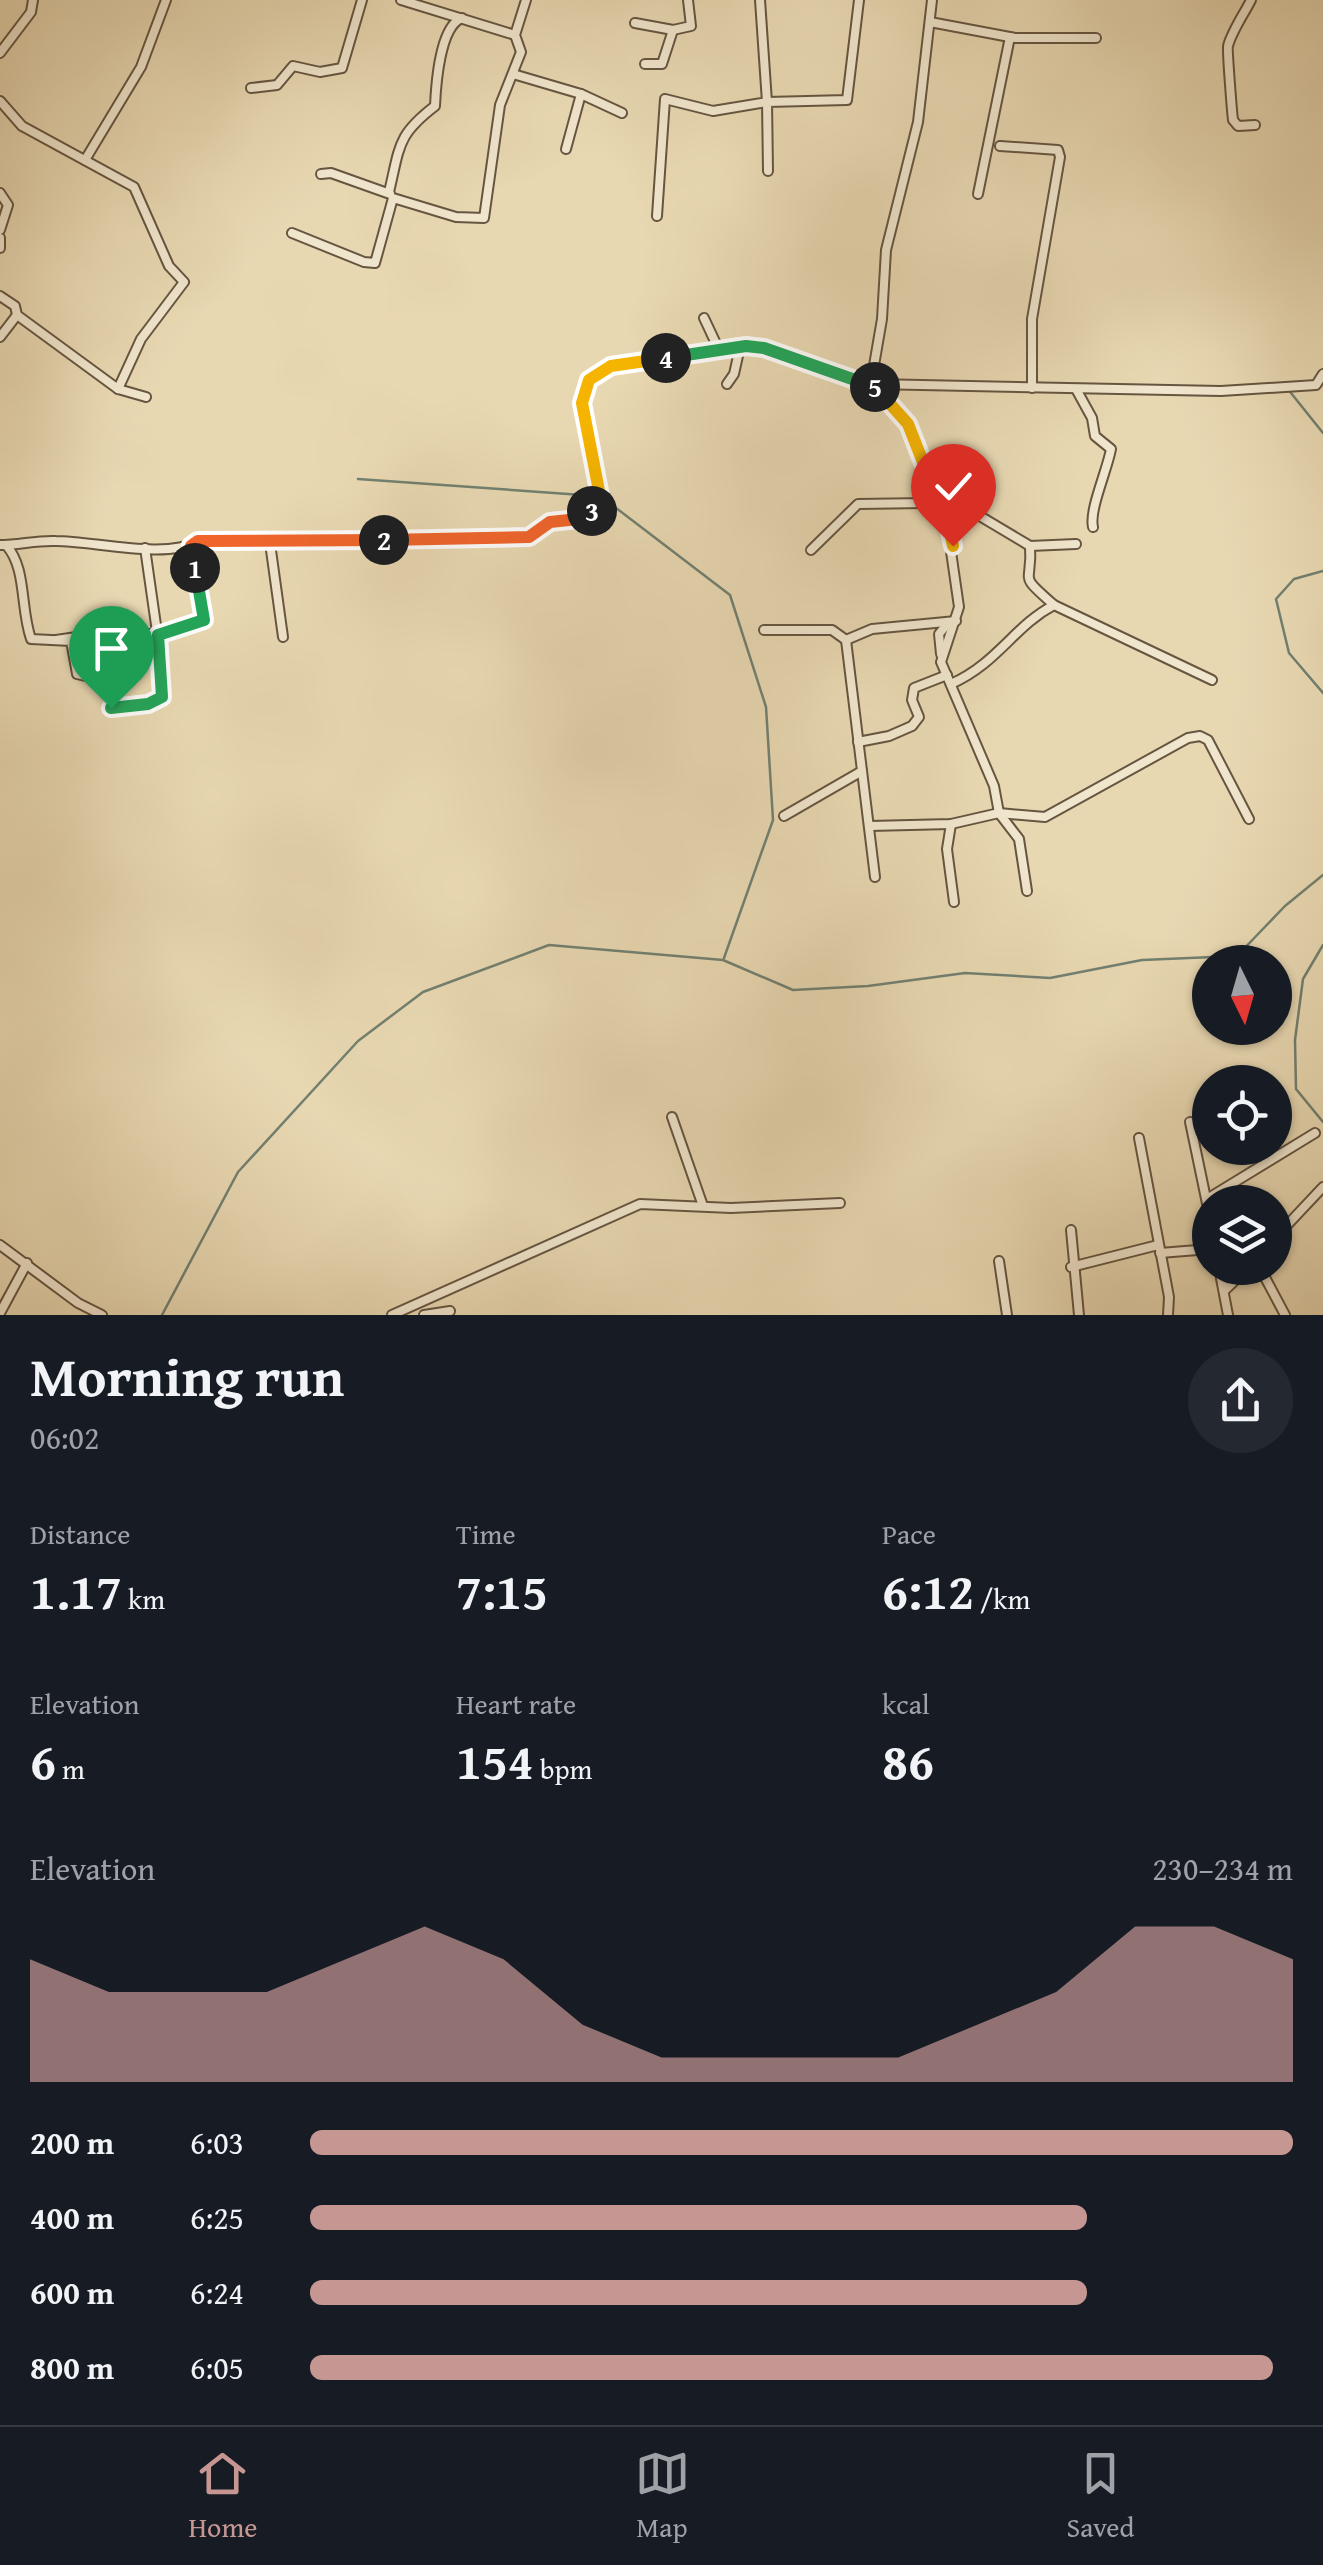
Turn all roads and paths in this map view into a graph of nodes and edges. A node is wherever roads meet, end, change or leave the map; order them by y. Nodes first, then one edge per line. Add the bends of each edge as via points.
1 (32, 0) edge
2 (166, 0) edge
3 (362, 0) edge
4 (401, 0) edge
5 (526, 0) edge
6 (688, 0) edge
7 (760, 0) edge
8 (859, 0) edge
9 (932, 0) edge
10 (1251, 0) edge
11 (462, 18) junction
12 (930, 22) junction
13 (635, 23) dead end
14 (674, 30) junction
15 (516, 35) junction
16 (1010, 38) junction
17 (1096, 38) dead end
18 (0, 53) edge
19 (645, 64) dead end
20 (513, 74) junction
21 (251, 88) dead end
22 (581, 94) junction
23 (0, 102) edge
24 (767, 102) junction
25 (622, 113) dead end
26 (1255, 125) dead end
27 (1000, 146) dead end
28 (566, 149) dead end
29 (84, 160) junction
30 (768, 172) dead end
31 (321, 174) dead end
32 (0, 193) edge
33 (978, 194) dead end
34 (391, 195) junction
35 (657, 216) dead end
36 (0, 230) edge
37 (292, 233) dead end
38 (0, 238) edge
39 (0, 248) edge
40 (0, 296) edge
41 (17, 315) junction
42 (704, 318) dead end
43 (0, 337) edge
44 (740, 347) junction
45 (721, 350) junction
46 (1323, 374) edge
47 (727, 384) dead end
48 (873, 384) junction
49 (1032, 388) junction
50 (118, 389) junction
51 (1076, 389) junction
52 (146, 397) dead end
53 (938, 491) junction
54 (1093, 527) dead end
55 (270, 543) junction
56 (1076, 544) dead end
57 (3, 545) edge
58 (191, 546) junction
59 (1030, 546) junction
60 (145, 548) junction
61 (811, 550) dead end
62 (1054, 604) junction
63 (953, 622) junction
64 (764, 630) dead end
65 (158, 635) junction
66 (283, 637) dead end
67 (56, 640) junction
68 (846, 640) junction
69 (947, 674) junction
70 (94, 678) dead end
71 (1212, 680) dead end
72 (951, 684) junction
73 (111, 708) dead end
74 (858, 742) junction
75 (862, 771) junction
76 (1000, 814) junction
77 (784, 816) dead end
78 (1249, 819) dead end
79 (951, 824) junction
80 (870, 826) junction
81 (875, 877) dead end
82 (1027, 890) dead end
83 (954, 902) dead end
84 (672, 1117) dead end
85 (1190, 1122) dead end
86 (1316, 1133) dead end
87 (1139, 1138) dead end
88 (1203, 1185) edge
89 (1229, 1185) edge
90 (1323, 1187) edge
91 (840, 1203) dead end
92 (704, 1206) junction
93 (1292, 1220) edge
94 (1070, 1230) dead end
95 (0, 1245) edge
96 (1159, 1249) junction
97 (1192, 1249) edge
98 (999, 1261) dead end
99 (28, 1262) junction
100 (1071, 1268) junction
101 (1223, 1285) edge
102 (1231, 1285) edge
103 (1269, 1285) edge
104 (1224, 1292) junction
105 (450, 1311) dead end
106 (0, 1313) edge
107 (102, 1315) edge
108 (392, 1315) edge
109 (424, 1315) edge
110 (1007, 1315) edge
111 (1079, 1315) edge
112 (1168, 1315) edge
113 (1228, 1315) edge
114 (1284, 1315) edge

1 - 18 street via 32,12
2 - 29 street via 137,74
3 - 21 street via 342,68 293,66 277,85
4 - 11 street
5 - 15 street
6 - 14 street via 691,26
7 - 24 street
8 - 24 street via 847,100
9 - 12 street
10 - 26 street via 1228,44 1228,61 1233,120
11 - 15 street
11 - 34 street via 448,28 435,106 416,117 401,140
12 - 16 street
12 - 48 street via 918,122 886,250
13 - 14 street
14 - 19 street via 662,64
15 - 20 street via 522,52
16 - 17 street
16 - 33 street
20 - 22 street
20 - 34 street via 500,105 484,218 456,217
22 - 25 street
22 - 28 street
23 - 29 street via 22,126
24 - 30 street
24 - 35 street via 713,111 665,99
27 - 49 street via 1050,147 1060,158 1032,319
29 - 50 street via 134,187 169,266 184,282 142,340
31 - 34 street
32 - 36 street via 8,205
34 - 37 street via 376,262
38 - 39 street
40 - 41 street via 16,306
41 - 43 street
41 - 50 street
42 - 45 street
44 - 45 street
44 - 47 street
44 - 48 street via 764,348
45 - 55 street via 611,366 589,380 582,403 600,496 588,518 550,522 529,537
46 - 51 street via 1316,385 1286,388
48 - 49 street
48 - 53 street via 908,424
49 - 51 street
50 - 52 street
51 - 54 street via 1095,436 1110,449 1091,511
53 - 59 street
53 - 61 street via 926,503 861,503
53 - 63 street via 955,556
55 - 58 street
55 - 66 street
56 - 59 street
57 - 60 street via 66,541
57 - 67 street via 18,559 31,639
58 - 60 street
58 - 65 street via 204,620
59 - 62 street via 1030,584
60 - 65 street
62 - 71 street
62 - 72 street via 980,671
63 - 68 street via 872,629
63 - 69 street via 942,654
64 - 68 street via 832,630
65 - 67 street via 118,631
65 - 73 street via 162,697
67 - 70 street via 71,641 77,674
68 - 74 street
69 - 72 street
69 - 74 street via 914,688 919,717 912,726
72 - 76 street
74 - 75 street
75 - 77 street
75 - 80 street
76 - 78 street via 1046,817 1200,736
76 - 79 street
76 - 82 street via 1019,839
79 - 80 street
79 - 83 street
80 - 81 street
84 - 92 street
85 - 88 street
86 - 89 street
87 - 96 street
90 - 93 street
91 - 92 street
92 - 108 street via 640,1204
94 - 100 street
95 - 99 street
96 - 97 street
96 - 100 street
96 - 112 street
98 - 110 street
99 - 106 street
99 - 107 street
100 - 111 street
101 - 104 street
102 - 104 street
103 - 114 street
104 - 113 street
105 - 109 street

